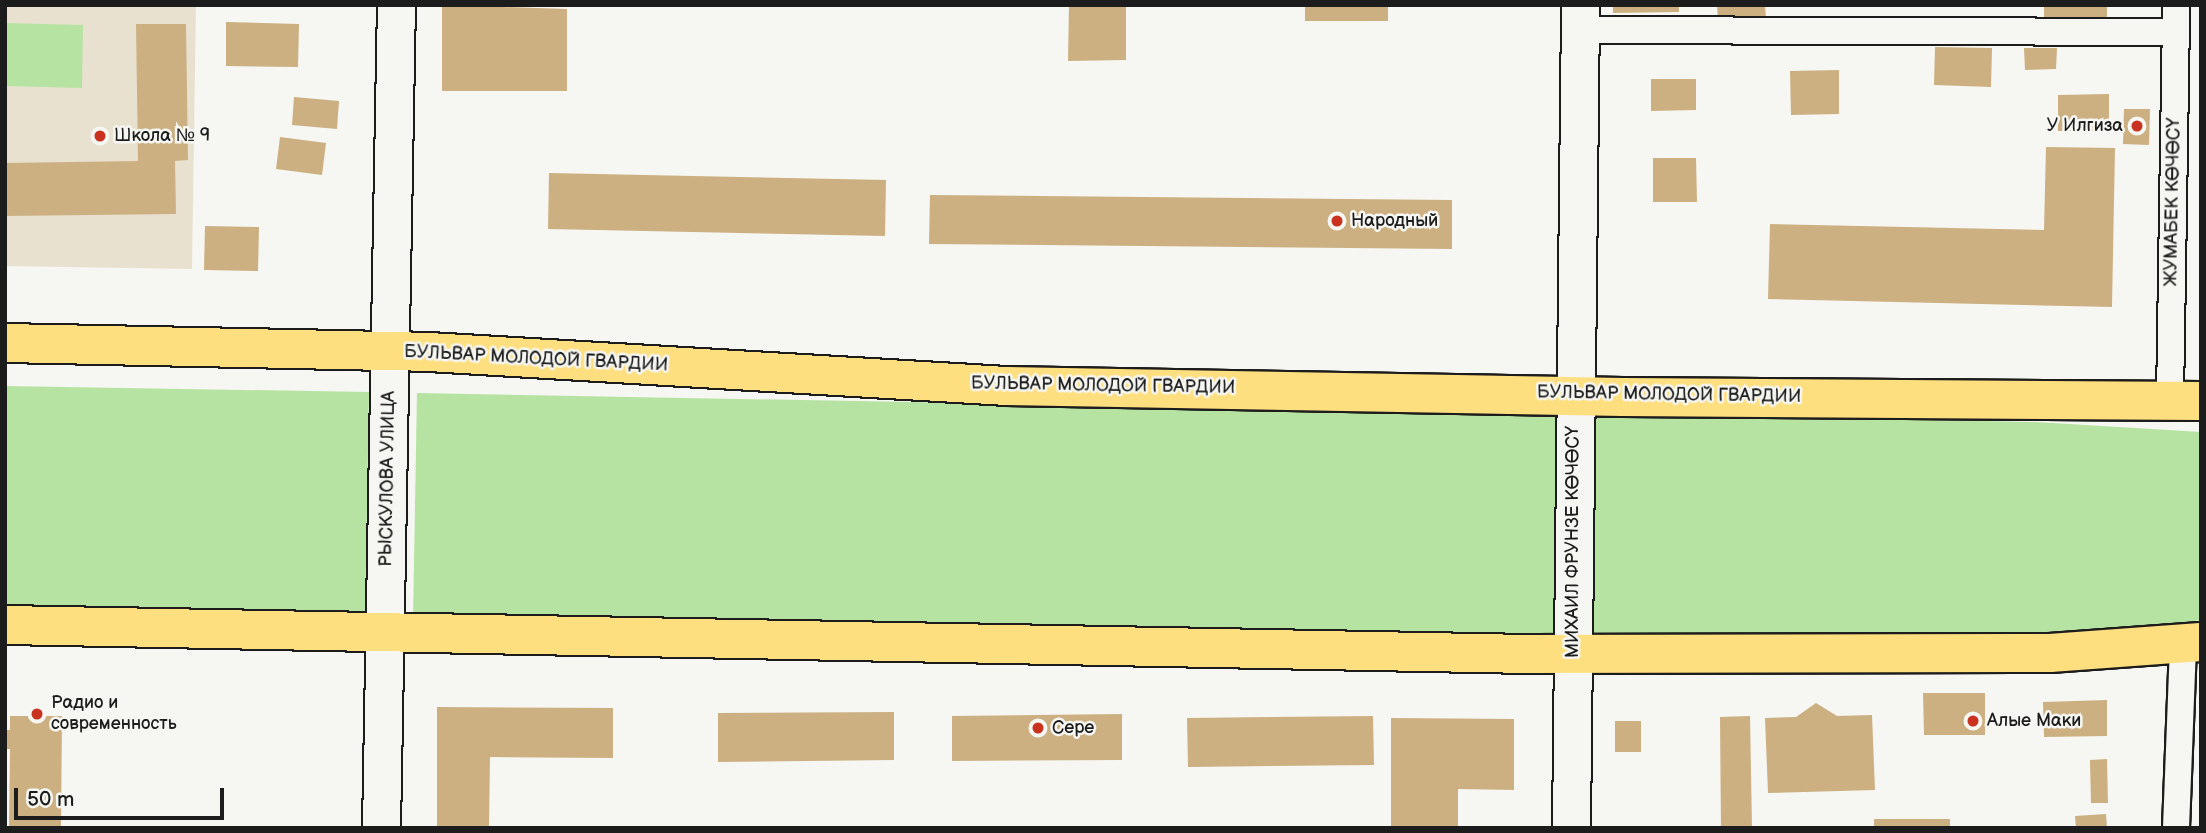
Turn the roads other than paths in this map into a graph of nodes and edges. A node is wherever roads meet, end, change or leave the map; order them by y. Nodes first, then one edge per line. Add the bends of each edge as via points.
1 (396, 5) edge
2 (2176, 5) edge
3 (1580, 18) edge
4 (2176, 32) junction
5 (5, 343) edge
6 (390, 352) junction
7 (1573, 396) junction
8 (2185, 400) edge
9 (5, 625) edge
10 (385, 632) junction
11 (2192, 644) edge
12 (1573, 654) junction
13 (381, 828) edge
14 (1571, 828) edge
15 (2176, 828) edge

1 - 6 street, РЫСКУЛОВА УЛИЦА
2 - 4 street, ЖУМАБЕК КӨЧӨСҮ
3 - 4 street
3 - 7 street, МИХАИЛ ФРУНЗЕ КӨЧӨСҮ
4 - 8 street, ЖУМАБЕК КӨЧӨСҮ
5 - 6 main road, БУЛЬВАР МОЛОДОЙ ГВАРДИИ
6 - 7 main road, БУЛЬВАР МОЛОДОЙ ГВАРДИИ via 1006,386
6 - 10 street, РЫСКУЛОВА УЛИЦА
7 - 8 main road, БУЛЬВАР МОЛОДОЙ ГВАРДИИ
7 - 12 street, МИХАИЛ ФРУНЗЕ КӨЧӨСҮ
9 - 10 main road
10 - 12 main road
10 - 13 street, РЫСКУЛОВА УЛИЦА
11 - 12 main road via 2050,653
11 - 15 street
12 - 14 street, МИХАИЛ ФРУНЗЕ КӨЧӨСҮ

